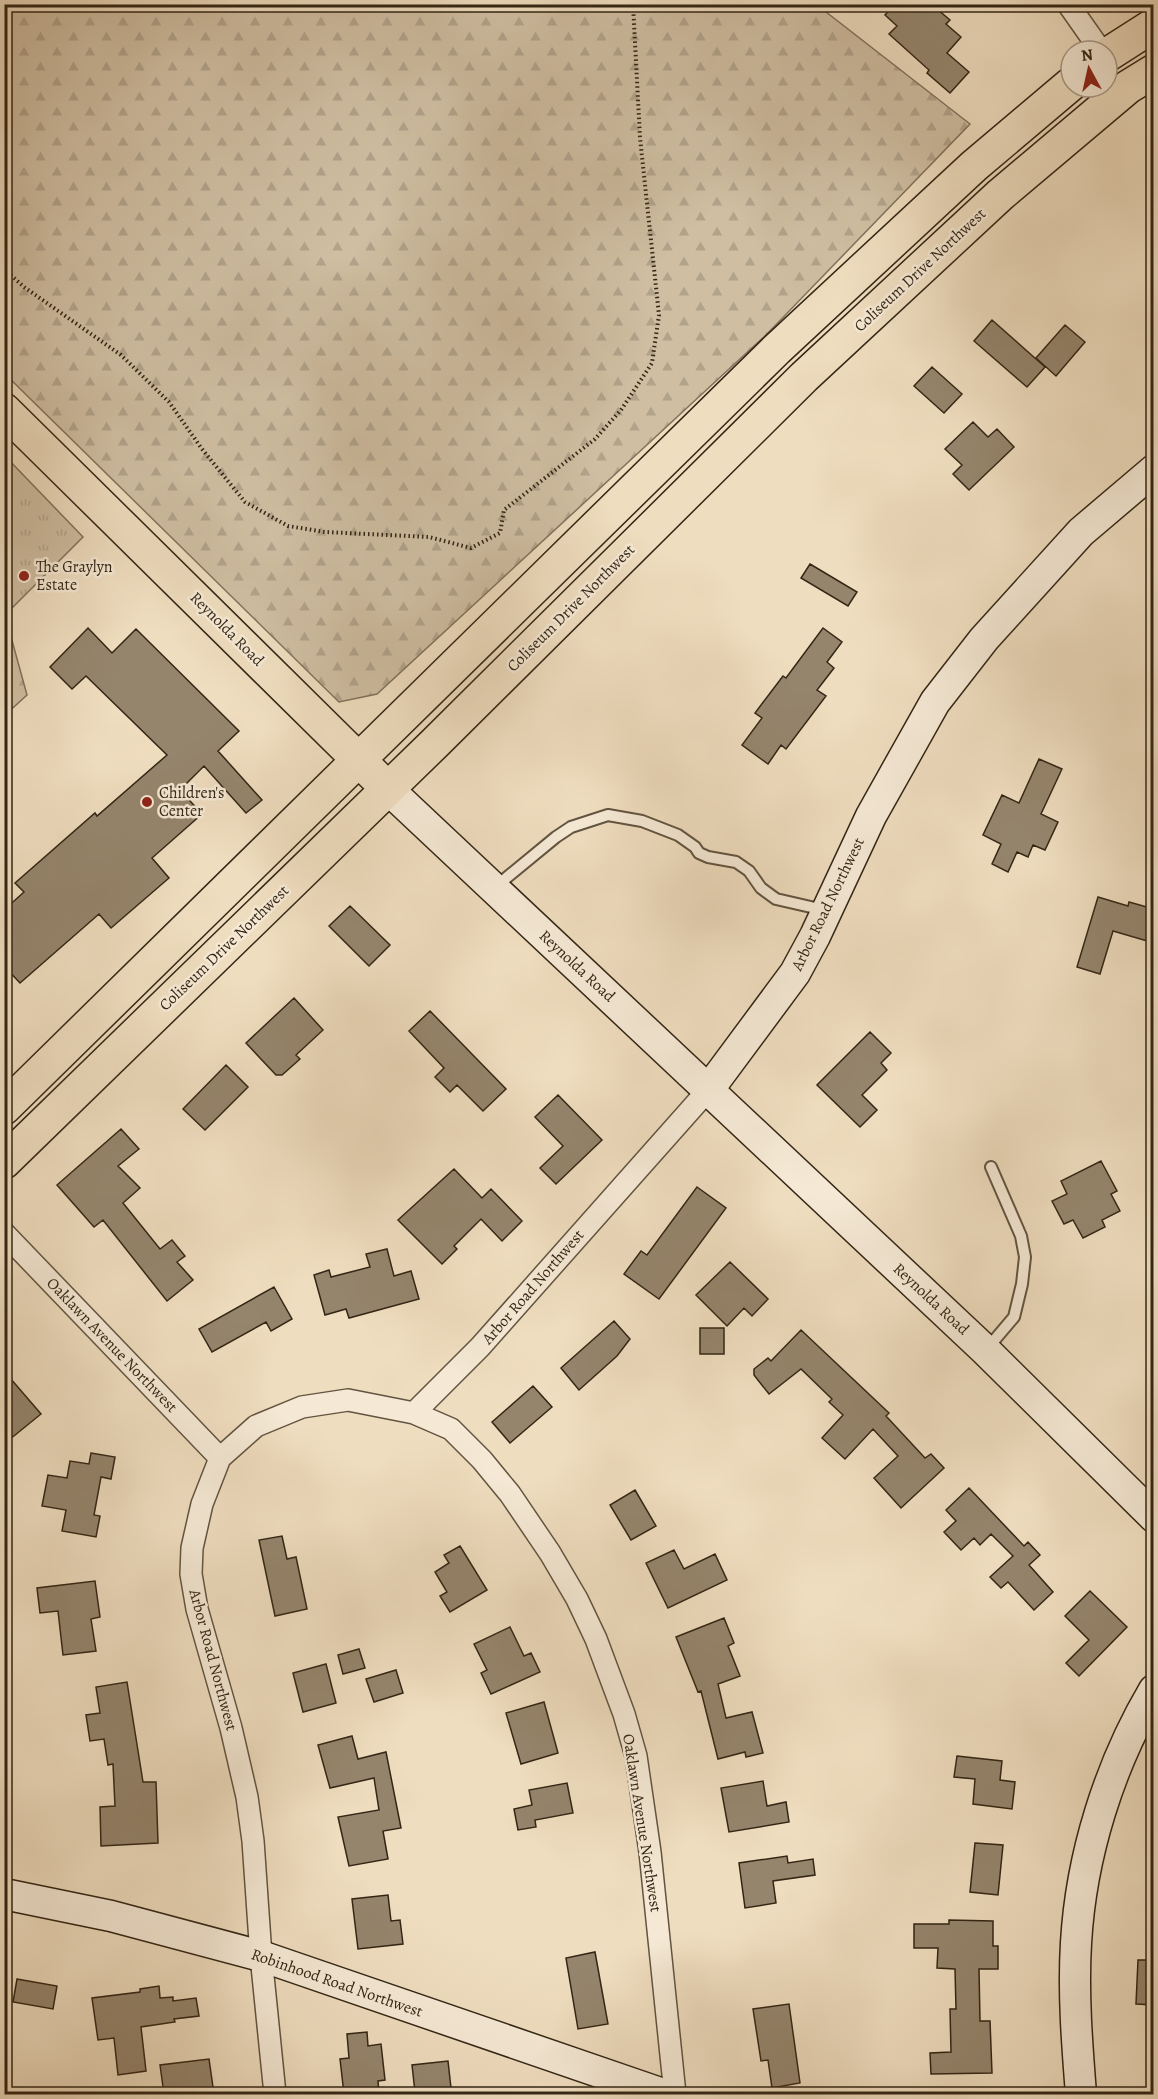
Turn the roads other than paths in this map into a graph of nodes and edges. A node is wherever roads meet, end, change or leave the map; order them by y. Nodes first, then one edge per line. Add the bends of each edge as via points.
1 (1068, 4) edge
2 (1154, 25) edge
3 (1093, 39) edge
4 (1119, 47) edge
5 (1119, 67) edge
6 (1141, 79) edge
7 (1059, 94) edge
8 (4, 410) edge
9 (1154, 470) edge
10 (360, 760) junction
11 (387, 788) junction
12 (494, 888) junction
13 (827, 911) junction
14 (709, 1089) junction
15 (4, 1108) edge
16 (4, 1162) edge
17 (991, 1167) dead end
18 (4, 1233) edge
19 (985, 1350) junction
20 (414, 1413) junction
21 (220, 1458) junction
22 (1154, 1517) edge
23 (1154, 1690) edge
24 (4, 1894) edge
25 (261, 1956) junction
26 (275, 2094) edge
27 (663, 2094) edge
28 (675, 2094) edge
29 (1081, 2094) edge

1 - 3 street
2 - 4 main road
5 - 6 street
6 - 11 main road, Coliseum Drive Northwest via 1000,195 804,377
7 - 10 main road via 974,166 777,349
8 - 10 main road, Reynolda Road
9 - 13 main road, Arbor Road Northwest via 1081,532 984,639 935,702 871,816
10 - 11 main road, Reynolda Road
10 - 15 main road
11 - 12 main road, Reynolda Road
11 - 16 main road, Coliseum Drive Northwest
12 - 13 lane via 556,837 608,815 642,821 678,835 699,853 736,862 776,898
12 - 14 main road, Reynolda Road
13 - 14 main road, Arbor Road Northwest via 795,973
14 - 19 main road, Reynolda Road
14 - 20 street, Arbor Road Northwest via 480,1347
17 - 19 lane via 1021,1236 1025,1257 1014,1317
18 - 21 street, Oaklawn Avenue Northwest
19 - 22 main road, Reynolda Road
20 - 21 street, Arbor Road Northwest via 348,1400 302,1407 256,1426
20 - 28 street, Oaklawn Avenue Northwest via 451,1429 510,1494 550,1553 596,1639 636,1756
21 - 25 street, Arbor Road Northwest via 202,1504 192,1548 191,1574 248,1797
23 - 29 main road via 1122,1753 1103,1803 1082,1888 1075,1986
24 - 25 main road, Robinhood Road Northwest via 111,1916
25 - 26 street, Arbor Road Northwest
25 - 27 main road, Robinhood Road Northwest

